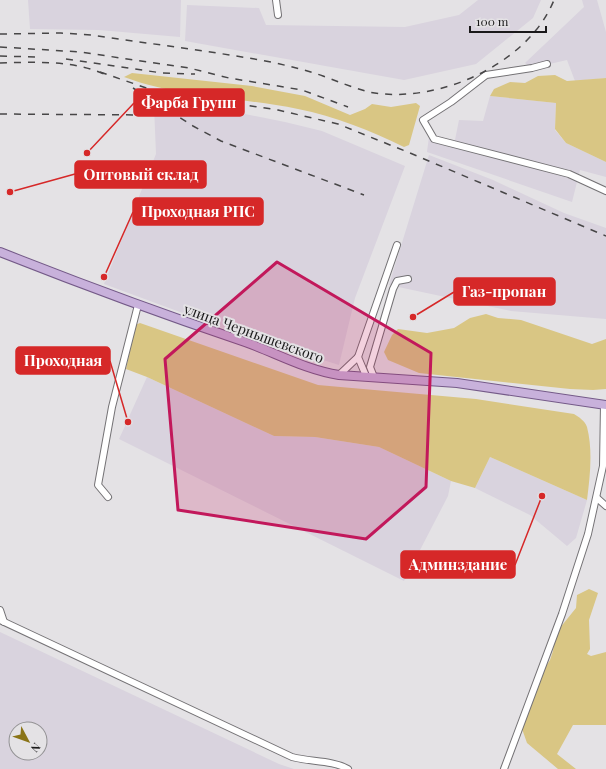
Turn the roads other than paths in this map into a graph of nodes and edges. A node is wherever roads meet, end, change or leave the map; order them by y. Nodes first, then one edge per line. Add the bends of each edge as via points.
1 (276, 0) edge
2 (278, 15) dead end
3 (547, 64) dead end
4 (606, 191) edge
5 (397, 245) dead end
6 (0, 252) edge
7 (408, 279) dead end
8 (138, 305) junction
9 (358, 357) junction
10 (339, 375) junction
11 (370, 376) junction
12 (605, 404) edge
13 (108, 497) dead end
14 (597, 498) junction
15 (606, 506) edge
16 (0, 610) edge
17 (2, 621) edge
18 (348, 769) edge
19 (504, 769) edge

1 - 2 street
3 - 4 street via 486,75 452,102 423,120 426,127 434,139 569,174
5 - 9 street
6 - 8 main road, улица Чернышевского
7 - 11 street via 397,281 393,289 370,367
8 - 10 main road, улица Чернышевского via 253,345 320,372
8 - 13 street via 112,407 98,485
9 - 10 street
9 - 11 street
10 - 11 main road, улица Чернышевского
11 - 12 main road, улица Чернышевского via 476,385
12 - 14 street via 603,466
14 - 15 street
14 - 19 street via 587,539 562,614
16 - 17 street
17 - 18 street via 292,757 310,762 331,763

